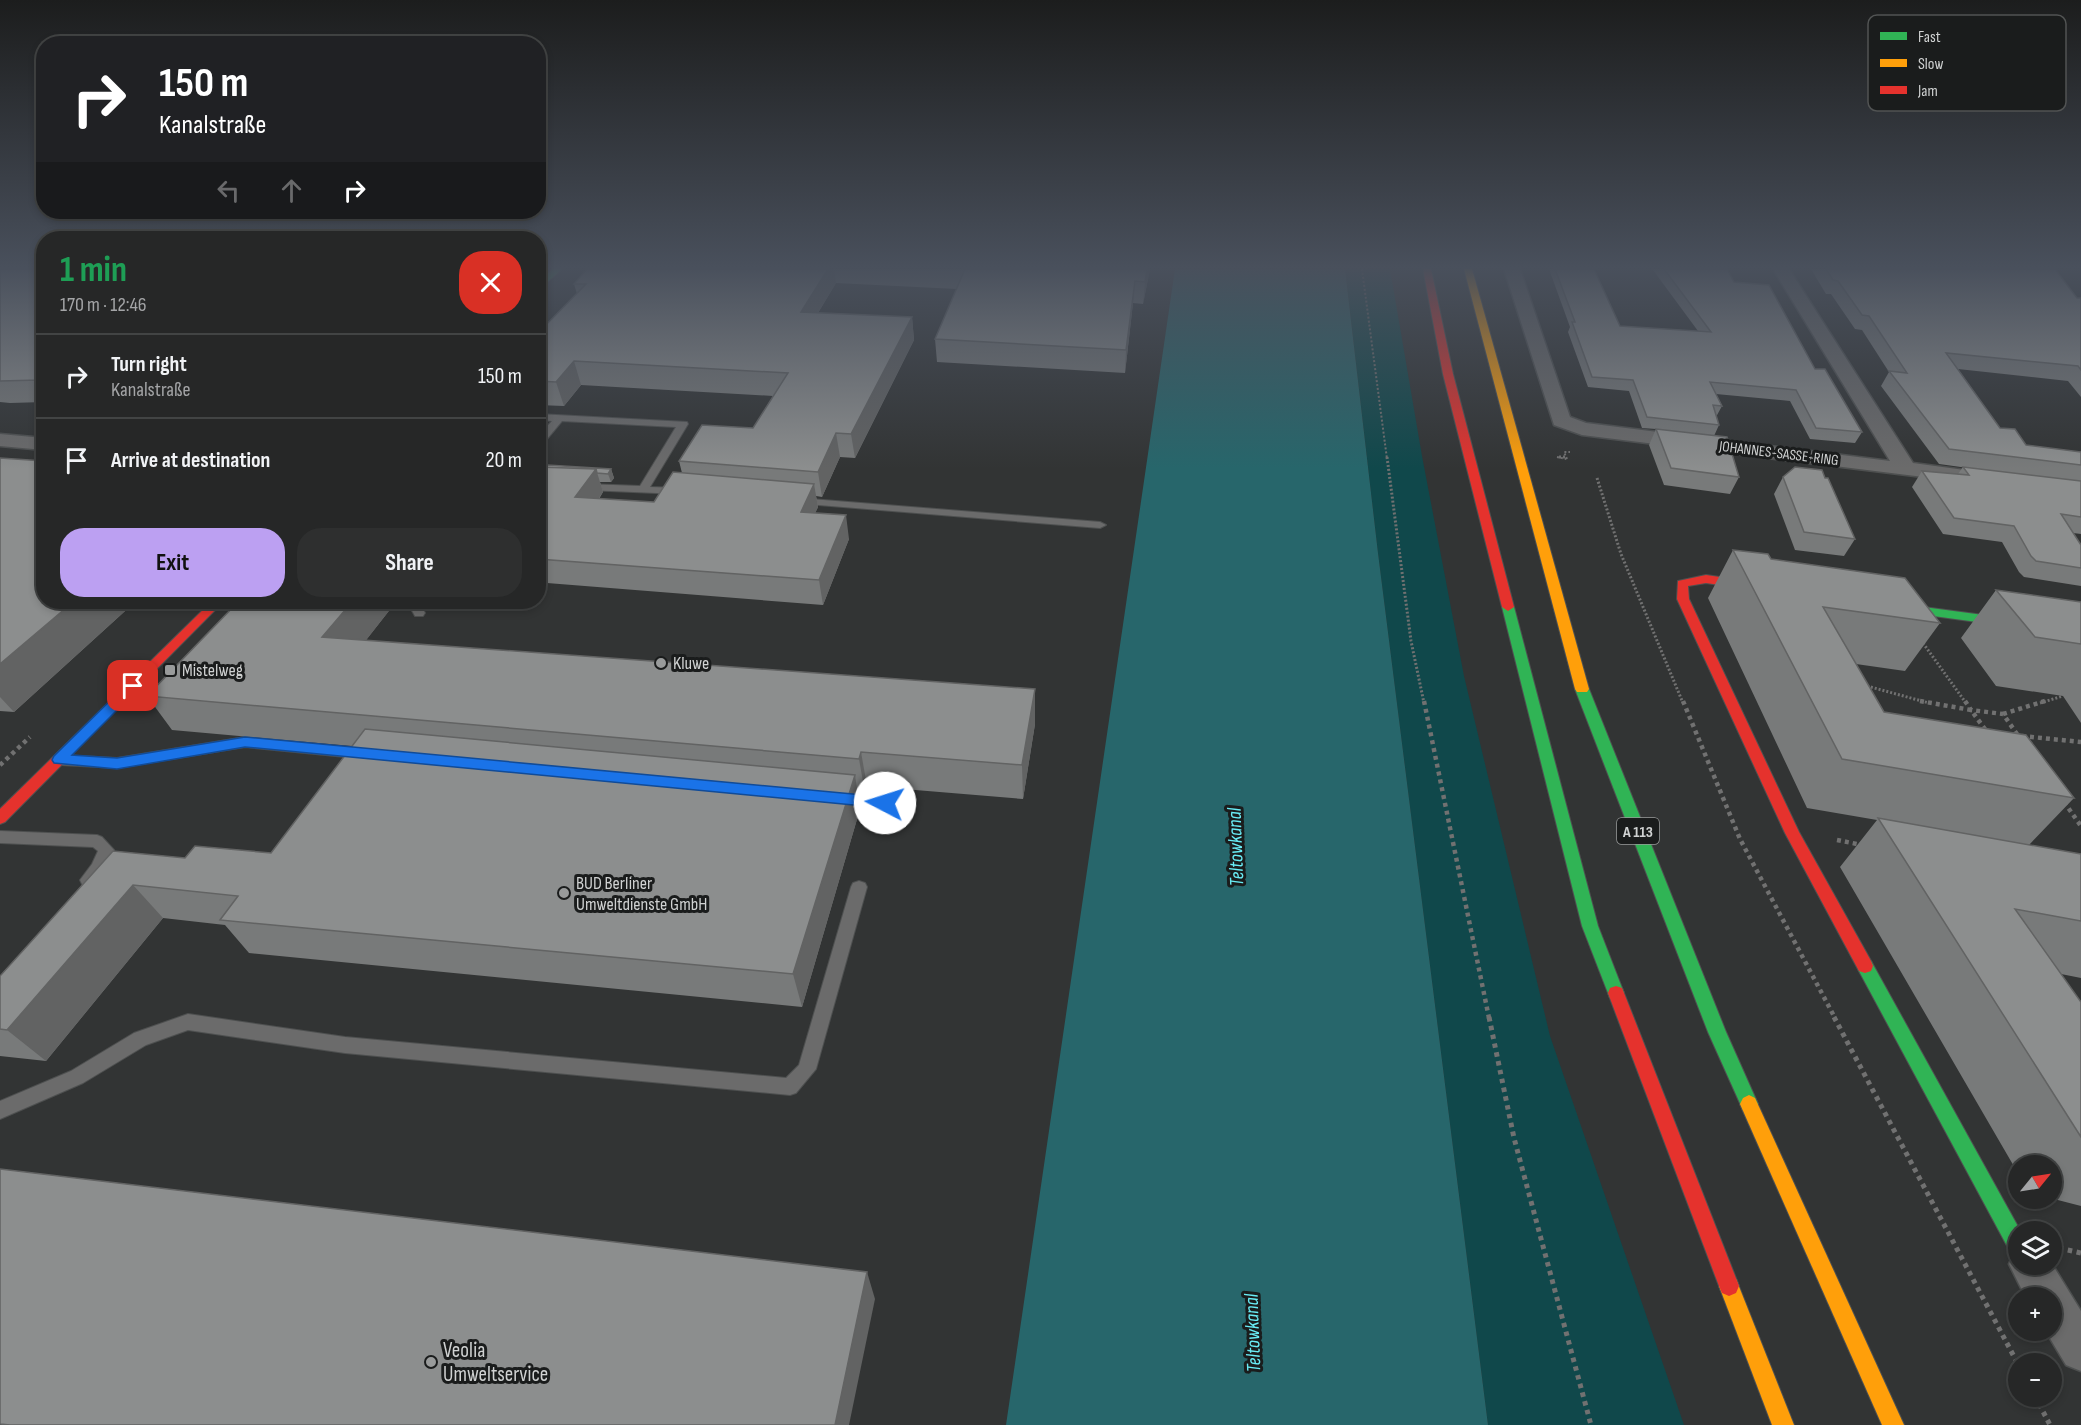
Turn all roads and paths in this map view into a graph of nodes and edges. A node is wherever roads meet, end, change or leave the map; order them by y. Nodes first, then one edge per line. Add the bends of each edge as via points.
1 (1371, 336) edge
2 (1440, 336) edge
3 (1486, 336) edge
4 (1533, 336) edge
5 (1823, 336) edge
6 (546, 417) edge
7 (559, 418) junction
8 (546, 433) edge
9 (0, 440) edge
10 (36, 443) edge
11 (1557, 458) dead end
12 (1567, 459) dead end
13 (1906, 468) junction
14 (1598, 477) dead end
15 (1988, 479) edge
16 (574, 487) edge
17 (644, 488) junction
18 (690, 492) edge
19 (784, 500) edge
20 (1100, 525) dead end
21 (1774, 589) edge
22 (1875, 604) edge
23 (1897, 608) junction
24 (210, 609) edge
25 (2081, 627) edge
26 (1860, 684) edge
27 (2063, 696) dead end
28 (1971, 710) junction
29 (2003, 714) junction
30 (1988, 734) edge
31 (2018, 735) junction
32 (2022, 740) edge
33 (2081, 742) edge
34 (375, 754) edge
35 (59, 760) junction
36 (825, 797) edge
37 (2062, 800) edge
38 (885, 803) dead end
39 (0, 818) edge
40 (2081, 826) edge
41 (1792, 832) junction
42 (0, 837) edge
43 (1873, 847) dead end
44 (859, 887) dead end
45 (75, 894) edge
46 (0, 1110) edge
47 (2008, 1228) edge
48 (2062, 1248) edge
49 (2081, 1253) edge
50 (2062, 1319) edge
51 (2081, 1350) edge
52 (2012, 1353) edge
53 (2041, 1407) edge
54 (1591, 1425) edge
55 (1782, 1425) edge
56 (1893, 1425) edge
57 (2050, 1425) edge

1 - 54 path via 1412,641 1514,1138
2 - 55 main road via 1590,926
3 - 56 main road, A 113 via 1584,695 1716,1032
4 - 13 street, JOHANNES-SASSE-RING via 1561,421 1582,429
5 - 13 street
6 - 7 lane
7 - 8 lane
7 - 17 lane via 683,424
9 - 10 street
11 - 12 path
13 - 15 street, JOHANNES-SASSE-RING
14 - 52 path via 1621,554 1740,839
16 - 17 lane
17 - 18 lane
19 - 20 lane
21 - 41 main road via 1706,579 1682,584 1683,599
22 - 23 main road
23 - 25 main road via 2050,628
23 - 28 path
24 - 35 main road
26 - 28 path via 1912,700
27 - 29 path
28 - 29 path
28 - 30 path
29 - 31 path
31 - 32 path
31 - 33 path
34 - 35 lane via 245,742 117,764
35 - 39 main road
36 - 38 lane
37 - 40 path
41 - 43 path
41 - 47 main road
42 - 45 lane via 97,841 106,850 98,868
44 - 46 lane via 807,1069 790,1087 345,1045 188,1022 140,1039 77,1077
48 - 49 path
50 - 51 street
53 - 57 path

